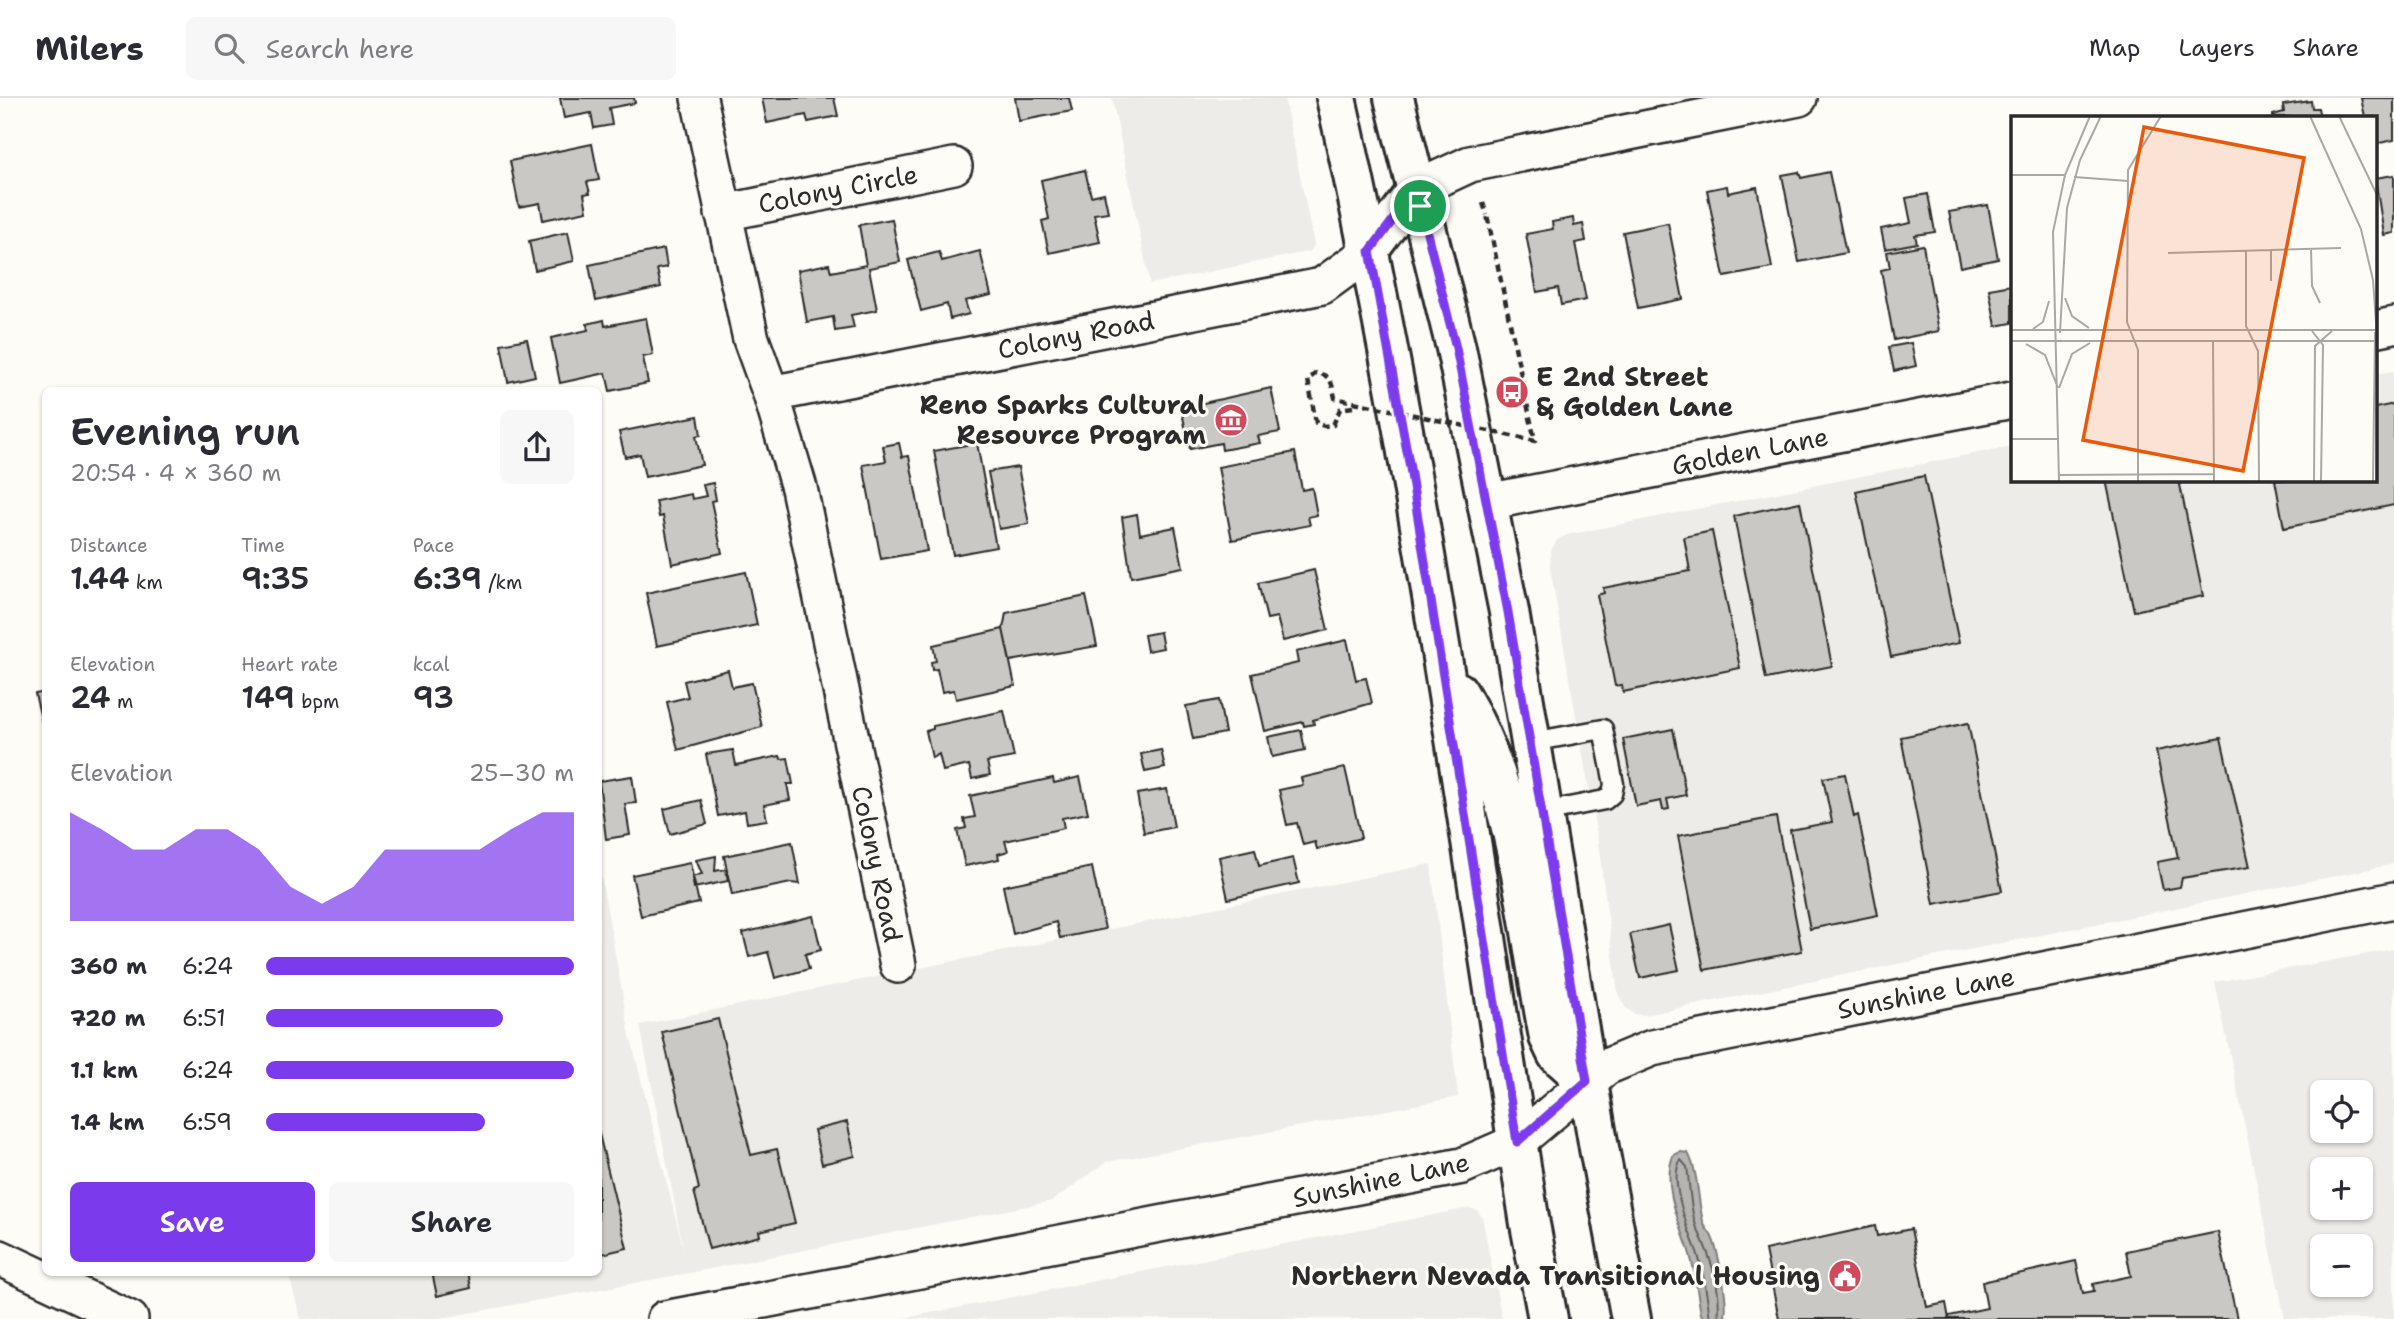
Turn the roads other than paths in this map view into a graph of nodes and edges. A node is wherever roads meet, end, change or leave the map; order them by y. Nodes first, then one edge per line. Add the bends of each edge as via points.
1 (699, 98) edge
2 (1336, 98) edge
3 (1394, 98) edge
4 (1799, 98) edge
5 (954, 166) dead end
6 (1416, 189) junction
7 (723, 213) junction
8 (1370, 251) junction
9 (2394, 326) edge
10 (2376, 329) edge
11 (772, 394) junction
12 (2011, 400) edge
13 (1487, 502) junction
14 (1442, 666) junction
15 (1532, 742) junction
16 (1543, 812) junction
17 (2394, 900) edge
18 (898, 965) dead end
19 (1587, 1081) junction
20 (1517, 1142) junction
21 (0, 1258) edge
22 (131, 1319) edge
23 (665, 1319) edge
24 (1548, 1319) edge
25 (1631, 1319) edge

1 - 7 street, Colony Road
2 - 8 main road
3 - 6 main road
4 - 6 street via 1486,160
5 - 7 street, Colony Circle
6 - 8 street, Colony Road
6 - 13 main road via 1456,348
7 - 11 street, Colony Road via 751,339
8 - 11 street, Colony Road via 1322,286 1308,290
8 - 14 main road
9 - 10 street
11 - 18 street, Colony Road via 799,488
12 - 13 street, Golden Lane
13 - 15 main road
14 - 19 main road via 1467,707 1502,793 1549,1037 1557,1054
14 - 20 main road
15 - 16 main road
15 - 16 lane via 1603,729 1614,784 1605,800
16 - 19 main road
17 - 19 street, Sunshine Lane via 1652,1048 1606,1067
19 - 20 street, Sunshine Lane
19 - 25 main road
20 - 23 street, Sunshine Lane via 1462,1166
20 - 24 main road
21 - 22 street

